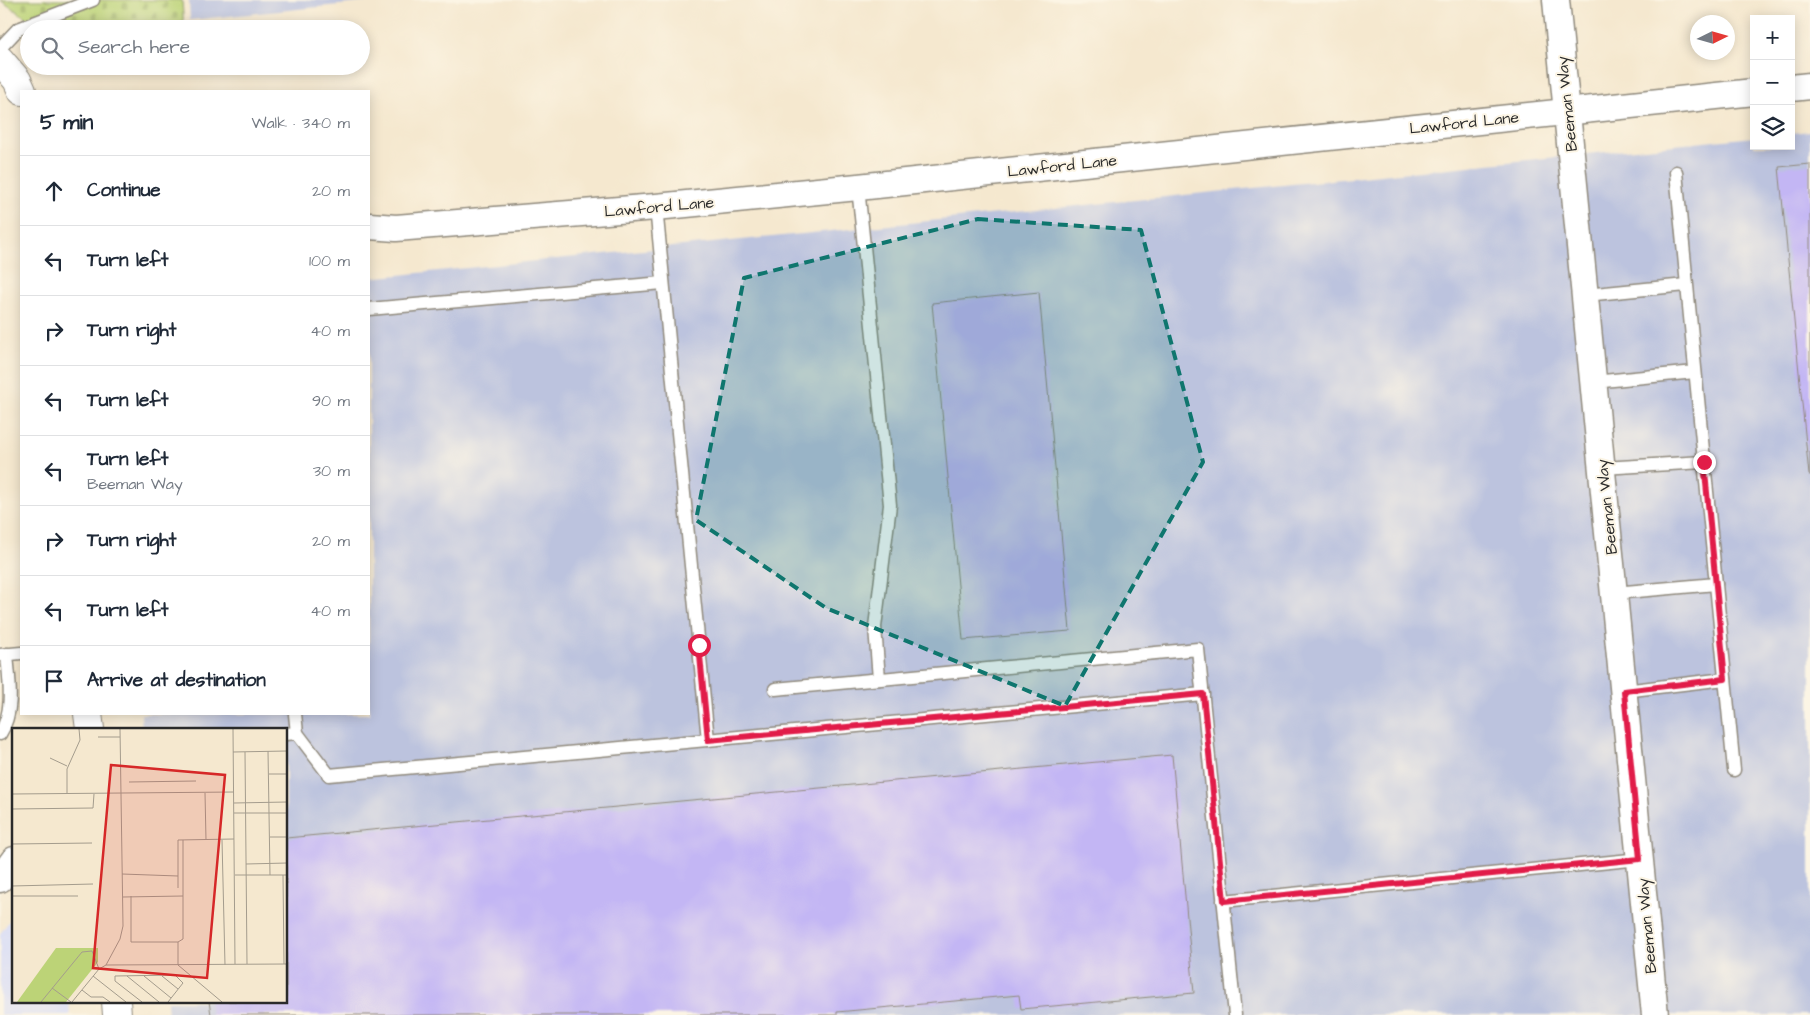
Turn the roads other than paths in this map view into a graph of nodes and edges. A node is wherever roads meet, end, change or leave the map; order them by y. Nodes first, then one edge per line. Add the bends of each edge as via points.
1 (93, 0) edge
2 (1556, 0) edge
3 (41, 20) edge
4 (20, 28) edge
5 (0, 48) edge
6 (0, 60) edge
7 (1810, 86) edge
8 (1795, 88) edge
9 (22, 90) edge
10 (1750, 92) edge
11 (1567, 110) junction
12 (1676, 172) dead end
13 (858, 187) junction
14 (656, 207) junction
15 (370, 226) edge
16 (663, 282) junction
17 (1686, 285) junction
18 (1585, 295) junction
19 (370, 309) edge
20 (1695, 372) junction
21 (1593, 382) junction
22 (1704, 462) junction
23 (1602, 468) junction
24 (1716, 584) junction
25 (1614, 593) junction
26 (20, 653) edge
27 (4, 654) edge
28 (879, 679) junction
29 (1725, 679) junction
30 (774, 689) dead end
31 (1624, 691) junction
32 (1203, 694) junction
33 (88, 715) edge
34 (295, 715) edge
35 (90, 728) edge
36 (0, 734) edge
37 (292, 734) edge
38 (708, 740) junction
39 (1734, 770) dead end
40 (1640, 859) junction
41 (12, 863) edge
42 (0, 879) edge
43 (1224, 901) junction
44 (116, 1002) edge
45 (117, 1015) edge
46 (1235, 1015) edge
47 (1655, 1015) edge

1 - 3 lane
2 - 11 street, Beeman Way
4 - 5 lane
6 - 9 street
7 - 8 street
10 - 11 street, Lawford Lane
11 - 13 street, Lawford Lane
11 - 18 street, Beeman Way
12 - 17 lane
13 - 14 street, Lawford Lane
13 - 28 lane via 890,505 875,627
14 - 15 street, Lawford Lane via 396,228
14 - 16 lane
16 - 19 lane
16 - 38 lane
17 - 18 lane
17 - 20 lane
18 - 21 street, Beeman Way
20 - 21 lane
20 - 22 lane
21 - 23 street, Beeman Way
22 - 23 lane
22 - 24 lane
23 - 25 street, Beeman Way
24 - 25 lane
24 - 29 lane
25 - 31 street, Beeman Way
26 - 27 lane
27 - 36 lane via 10,708
28 - 30 lane
28 - 32 lane via 1198,649
29 - 31 lane
29 - 39 lane
31 - 40 street, Beeman Way
32 - 38 lane
32 - 43 lane
33 - 35 street
34 - 37 lane
37 - 38 lane via 329,775
40 - 43 lane
40 - 47 street, Beeman Way
41 - 42 street
43 - 46 lane
44 - 45 street

